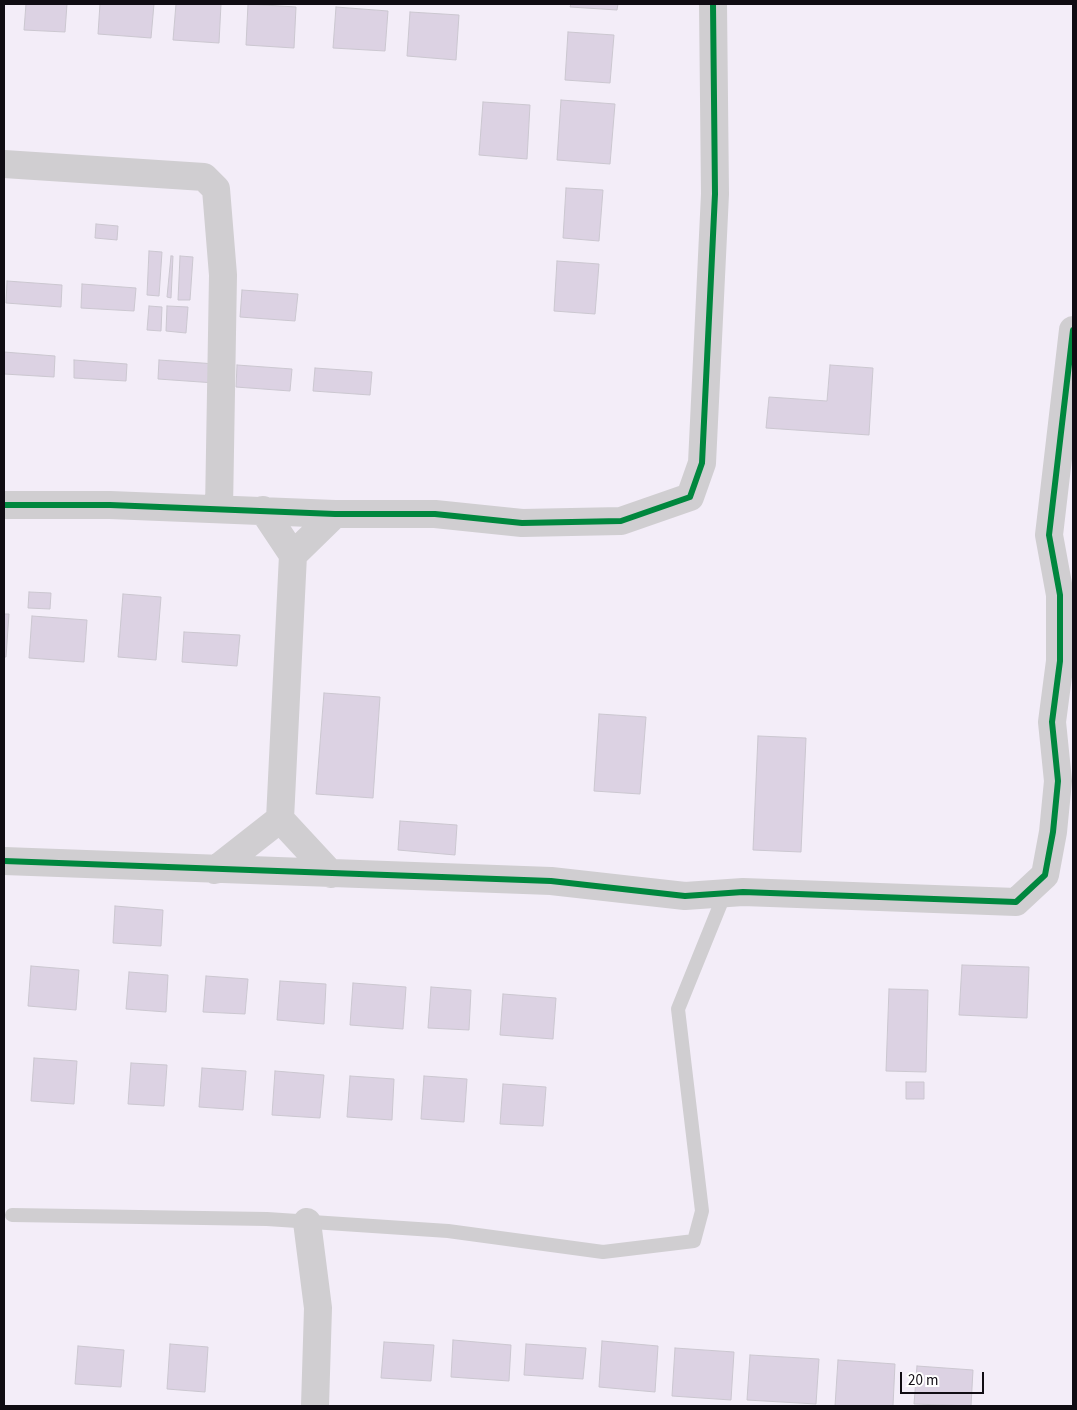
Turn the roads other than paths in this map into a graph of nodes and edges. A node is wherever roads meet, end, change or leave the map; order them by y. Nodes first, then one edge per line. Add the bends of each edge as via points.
1 (713, 4) edge
2 (4, 164) edge
3 (1073, 330) edge
4 (4, 504) edge
5 (220, 509) junction
6 (263, 510) junction
7 (335, 514) junction
8 (293, 555) junction
9 (280, 819) junction
10 (4, 861) edge
11 (215, 870) junction
12 (331, 874) junction
13 (725, 893) junction
14 (12, 1215) dead end
15 (307, 1222) junction
16 (315, 1406) edge

1 - 7 street via 714,213 702,464 690,497 620,521 522,523 435,514
2 - 5 street via 204,177 216,189 223,275
3 - 13 street via 1049,535 1060,595 1060,661 1052,722 1058,781 1045,875 1016,902
4 - 5 street
5 - 6 street
6 - 7 street
6 - 8 street
7 - 8 street
8 - 9 street
9 - 11 street
9 - 12 street
10 - 11 street
11 - 12 street
12 - 13 street via 550,881 685,896
13 - 15 lane via 678,1009 702,1212 694,1241 603,1252 448,1231
14 - 15 lane
15 - 16 street via 318,1308

